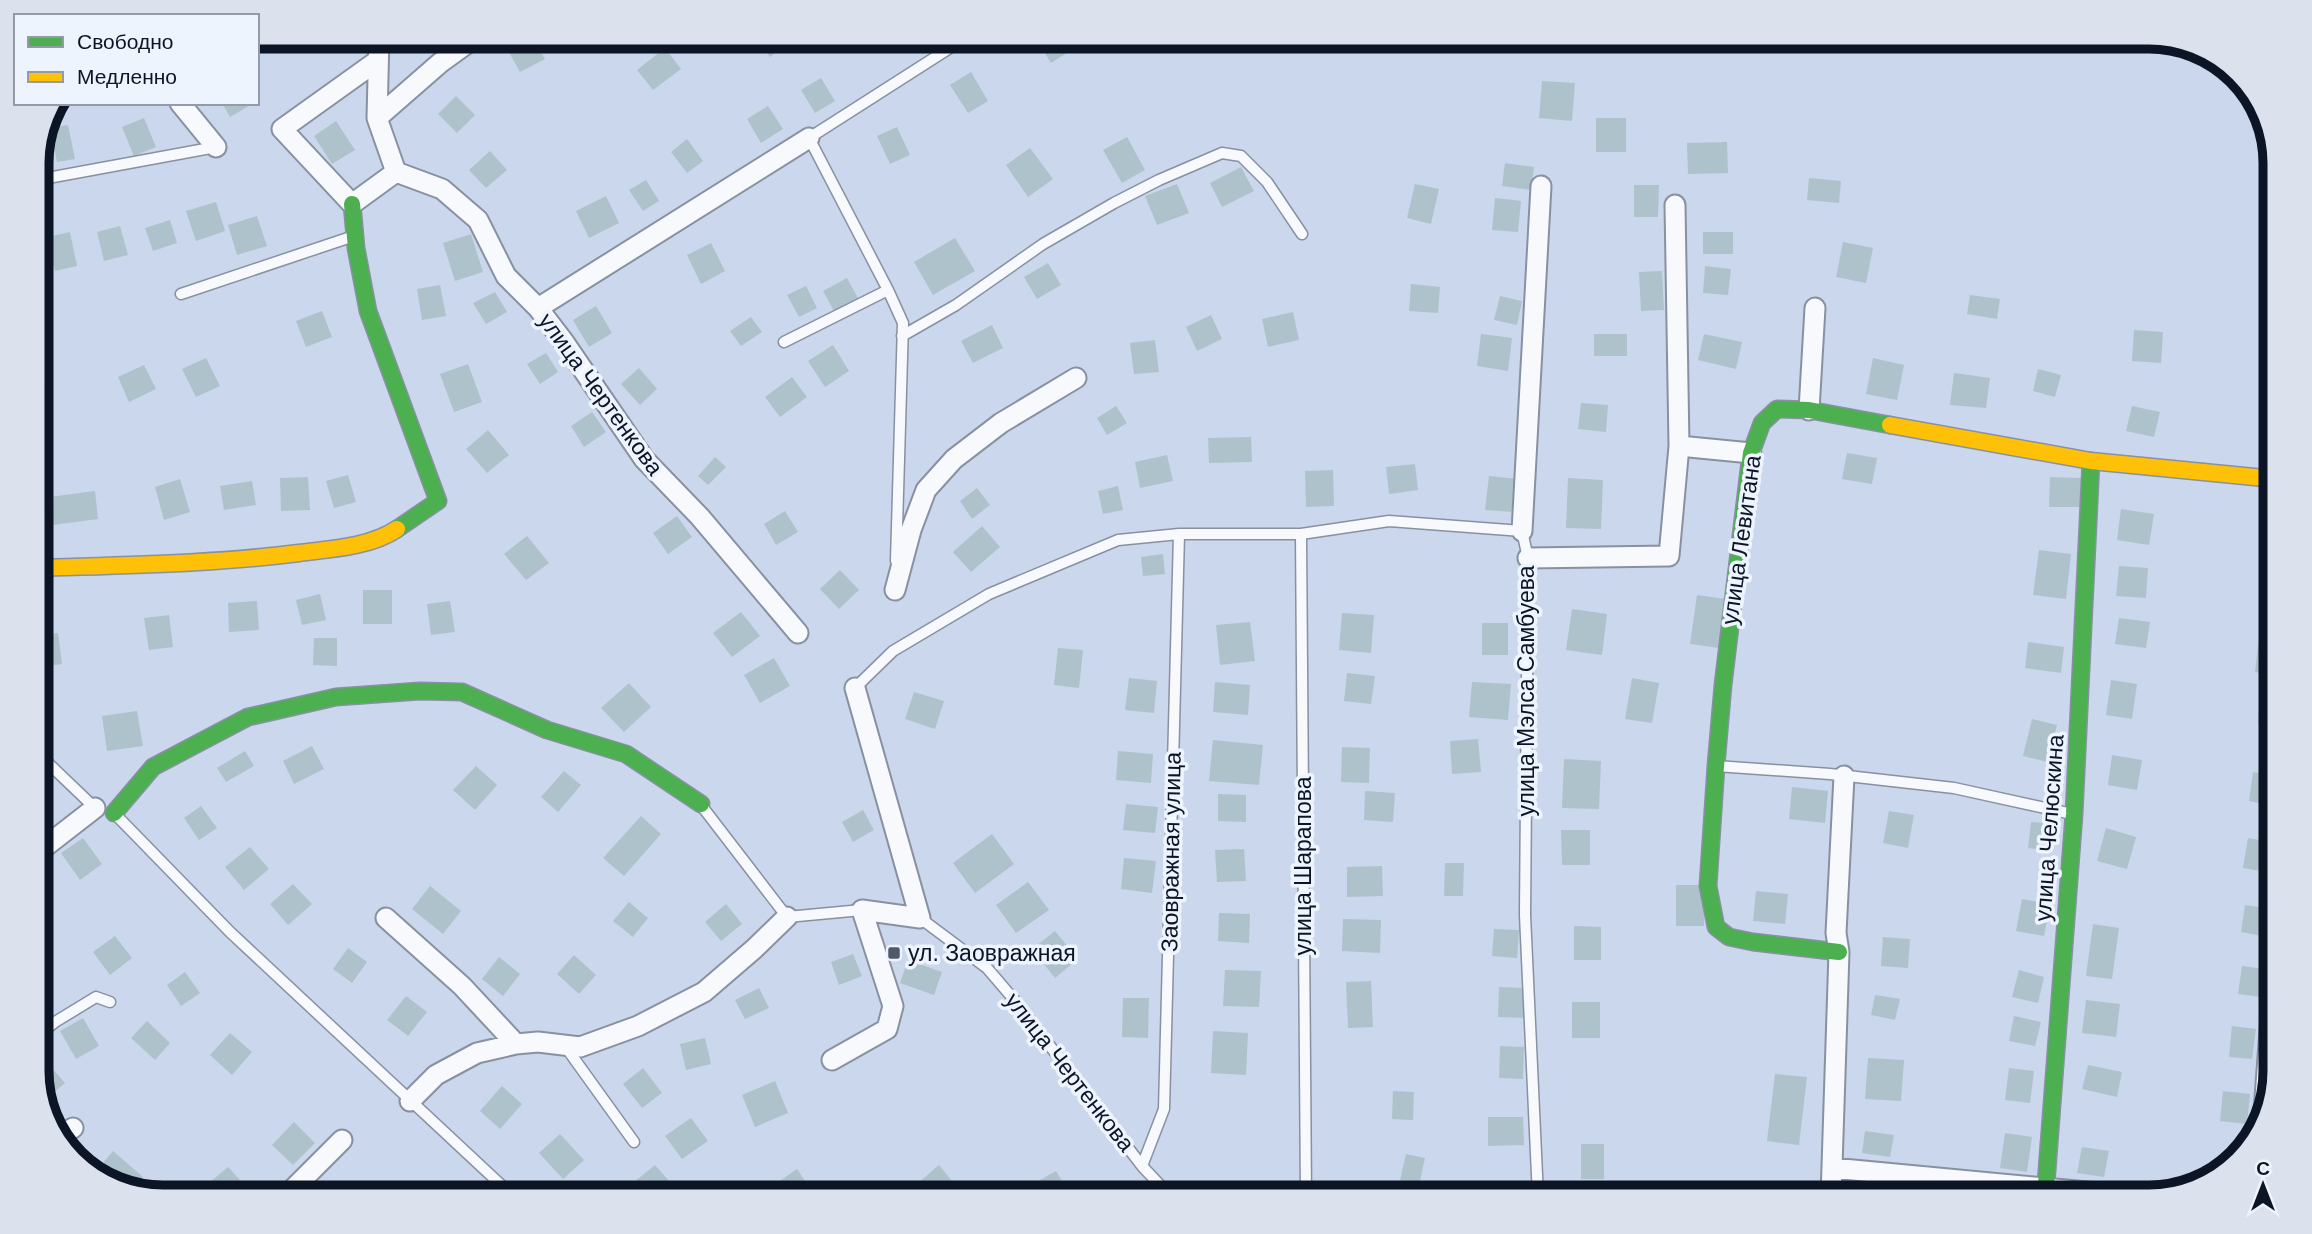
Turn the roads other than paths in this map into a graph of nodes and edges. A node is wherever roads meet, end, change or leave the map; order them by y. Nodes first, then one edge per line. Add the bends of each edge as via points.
1 (378, 49) edge
2 (459, 49) edge
3 (948, 49) edge
4 (377, 61) junction
5 (182, 105) edge
6 (377, 118) junction
7 (809, 138) junction
8 (216, 147) joint
9 (396, 172) junction
10 (49, 178) edge
11 (1541, 186) dead end
12 (352, 204) junction
13 (1675, 205) dead end
14 (1302, 234) dead end
15 (355, 236) junction
16 (888, 290) junction
17 (181, 294) dead end
18 (538, 308) junction
19 (1815, 308) dead end
20 (902, 336) junction
21 (784, 342) dead end
22 (1076, 378) dead end
23 (1809, 410) junction
24 (1679, 446) junction
25 (1751, 453) junction
26 (2091, 461) junction
27 (2263, 478) edge
28 (1522, 531) junction
29 (1179, 534) junction
30 (1301, 534) junction
31 (1528, 558) junction
32 (49, 568) edge
33 (895, 590) joint
34 (798, 633) dead end
35 (855, 688) joint
36 (49, 764) edge
37 (1716, 766) junction
38 (1844, 776) junction
39 (701, 804) joint
40 (104, 810) junction
41 (2074, 814) junction
42 (49, 845) edge
43 (862, 910) junction
44 (788, 917) junction
45 (386, 918) dead end
46 (920, 918) junction
47 (1839, 952) junction
48 (110, 1002) dead end
49 (49, 1026) edge
50 (516, 1044) junction
51 (565, 1045) junction
52 (832, 1059) dead end
53 (410, 1101) junction
54 (342, 1140) dead end
55 (634, 1142) dead end
56 (1142, 1166) junction
57 (1832, 1168) junction
58 (297, 1185) edge
59 (501, 1185) edge
60 (1160, 1185) edge
61 (1306, 1185) edge
62 (1537, 1185) edge
63 (1831, 1185) edge
64 (1977, 1185) edge
65 (2046, 1185) edge

1 - 4 street
2 - 6 street
3 - 7 lane
4 - 6 street
4 - 12 street via 282,129
5 - 8 street
6 - 9 street
7 - 16 lane
7 - 18 street
8 - 10 lane
9 - 12 street
9 - 18 street, улица Чертенкова via 442,189 478,220 506,276
11 - 28 street, улица Мэлса Самбуева
12 - 15 street
13 - 24 street
14 - 20 lane via 1268,182 1241,156 1222,153 1114,203
15 - 17 lane
15 - 32 street via 368,311 438,500 383,538 326,550 246,560
16 - 20 lane via 903,323
16 - 21 lane
18 - 34 street, улица Чертенкова via 644,459
19 - 23 street
20 - 33 lane
22 - 33 street via 1001,422 954,459 926,490
23 - 25 street, улица Левитана via 1777,409 1762,422
23 - 26 street, улица Левитана
24 - 25 street
24 - 31 street via 1669,556
25 - 37 street, улица Левитана
26 - 27 street, улица Левитана
26 - 41 street, улица Челюскина
28 - 30 lane via 1389,521
28 - 31 lane, улица Мэлса Самбуева
29 - 30 lane
29 - 35 lane via 1118,540 989,594 893,651
29 - 56 lane, Заовражная улица via 1164,1109
30 - 61 lane, улица Шарапова
31 - 62 lane, улица Мэлса Самбуева via 1525,915
35 - 46 street
36 - 40 lane
37 - 38 lane
37 - 47 street, улица Левитана via 1708,886 1716,927 1729,937 1753,942
38 - 41 lane via 1954,788
38 - 47 street via 1836,933
39 - 40 street via 626,754 547,730 462,692 420,691 336,697 248,717 153,767
39 - 44 lane
40 - 42 street
40 - 53 lane
41 - 65 street, улица Челюскина
43 - 44 lane
43 - 46 street
43 - 52 street via 893,1006 887,1029
44 - 51 street via 704,992 638,1026 580,1047
45 - 50 street via 462,986
46 - 56 lane, улица Чертенкова via 987,968
47 - 57 street
48 - 49 lane via 96,997
50 - 51 street
50 - 53 street via 477,1054 436,1075
51 - 55 lane
53 - 59 lane
54 - 58 street
56 - 60 lane, улица Чертенкова
57 - 63 street
57 - 64 street

